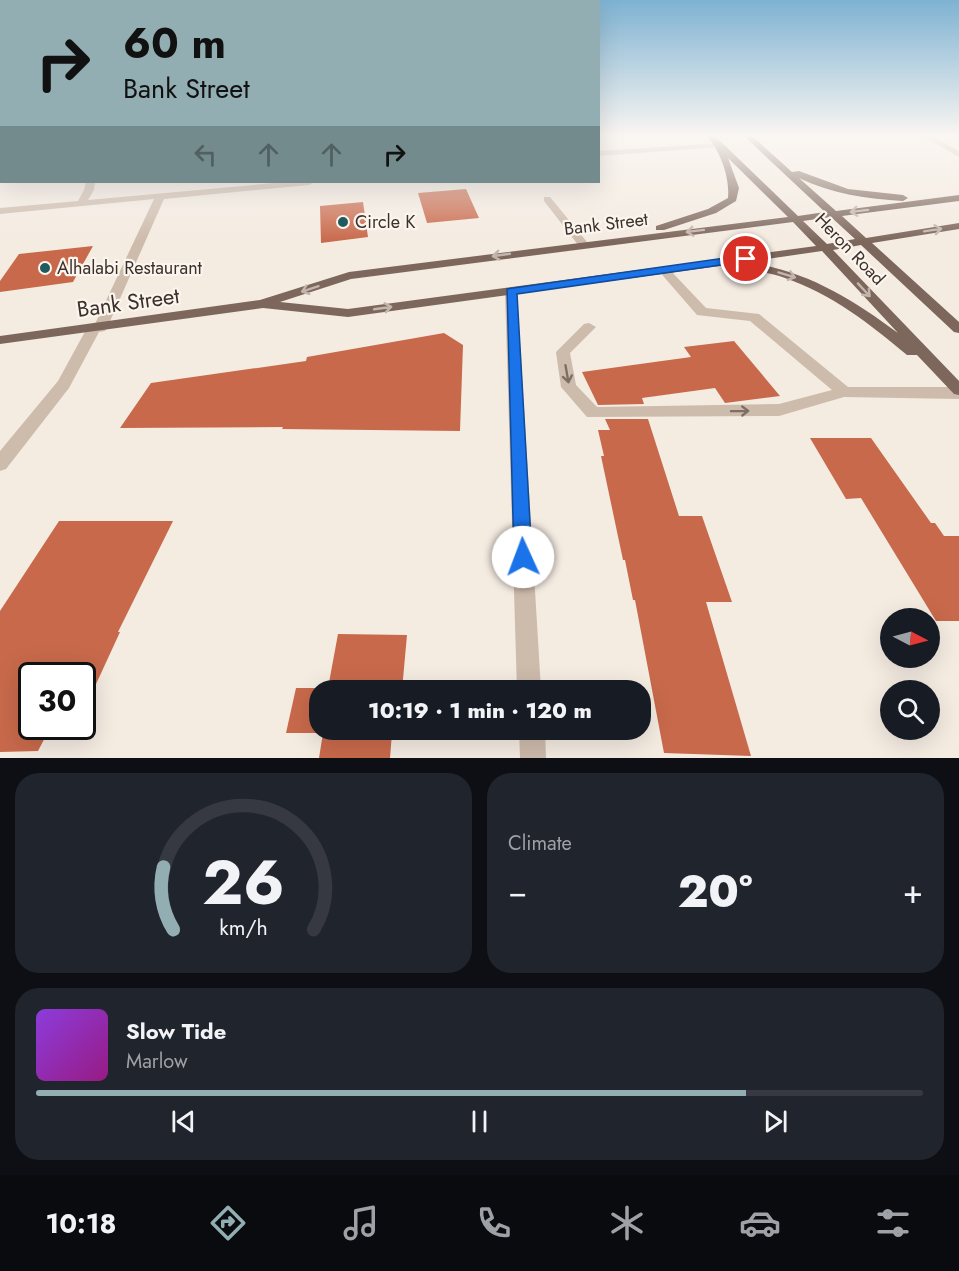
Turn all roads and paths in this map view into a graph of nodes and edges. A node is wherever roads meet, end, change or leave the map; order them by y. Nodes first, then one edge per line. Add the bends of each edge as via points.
1 (729, 171) edge
2 (747, 171) edge
3 (787, 171) edge
4 (793, 171) edge
5 (90, 183) edge
6 (298, 183) edge
7 (160, 196) junction
8 (959, 198) edge
9 (547, 199) dead end
10 (945, 200) junction
11 (81, 204) junction
12 (0, 211) edge
13 (834, 214) junction
14 (794, 218) junction
15 (959, 226) edge
16 (618, 240) junction
17 (865, 241) junction
18 (583, 244) junction
19 (824, 248) junction
20 (709, 264) junction
21 (664, 270) junction
22 (511, 292) junction
23 (262, 304) junction
24 (589, 327) dead end
25 (97, 328) junction
26 (959, 329) edge
27 (0, 340) edge
28 (959, 391) edge
29 (844, 392) junction
30 (0, 464) edge
31 (530, 680) edge
32 (532, 740) edge
33 (533, 758) edge

1 - 16 main road via 733,199 720,208
2 - 14 main road, Heron Road
3 - 13 main road, Heron Road
4 - 10 main road via 840,191
5 - 11 street
6 - 7 street
7 - 11 street
7 - 25 street
8 - 10 main road, Bank Street
9 - 18 street
10 -> 13 main road, Bank Street
11 - 12 street
13 - 14 main road, Bank Street
13 - 17 main road, Heron Road
14 -> 16 main road, Bank Street
14 - 19 main road, Heron Road
17 -> 15 main road, Bank Street
16 - 18 main road, Bank Street
17 - 19 main road, Bank Street
17 - 26 main road, Heron Road
18 -> 23 main road, Bank Street via 349,276
19 - 20 main road, Bank Street
19 -> 28 main road, Heron Road
20 - 21 main road, Bank Street
20 -> 28 main road via 766,269 829,291 877,324
21 - 22 main road, Bank Street
21 - 29 street via 702,312 754,317
23 -> 22 main road, Bank Street via 348,313
22 - 31 street
23 - 25 main road, Bank Street
24 -> 29 street via 563,352 569,387 593,413 779,410
25 - 27 main road, Bank Street
25 - 30 street via 64,384
28 - 29 street
32 - 33 street

